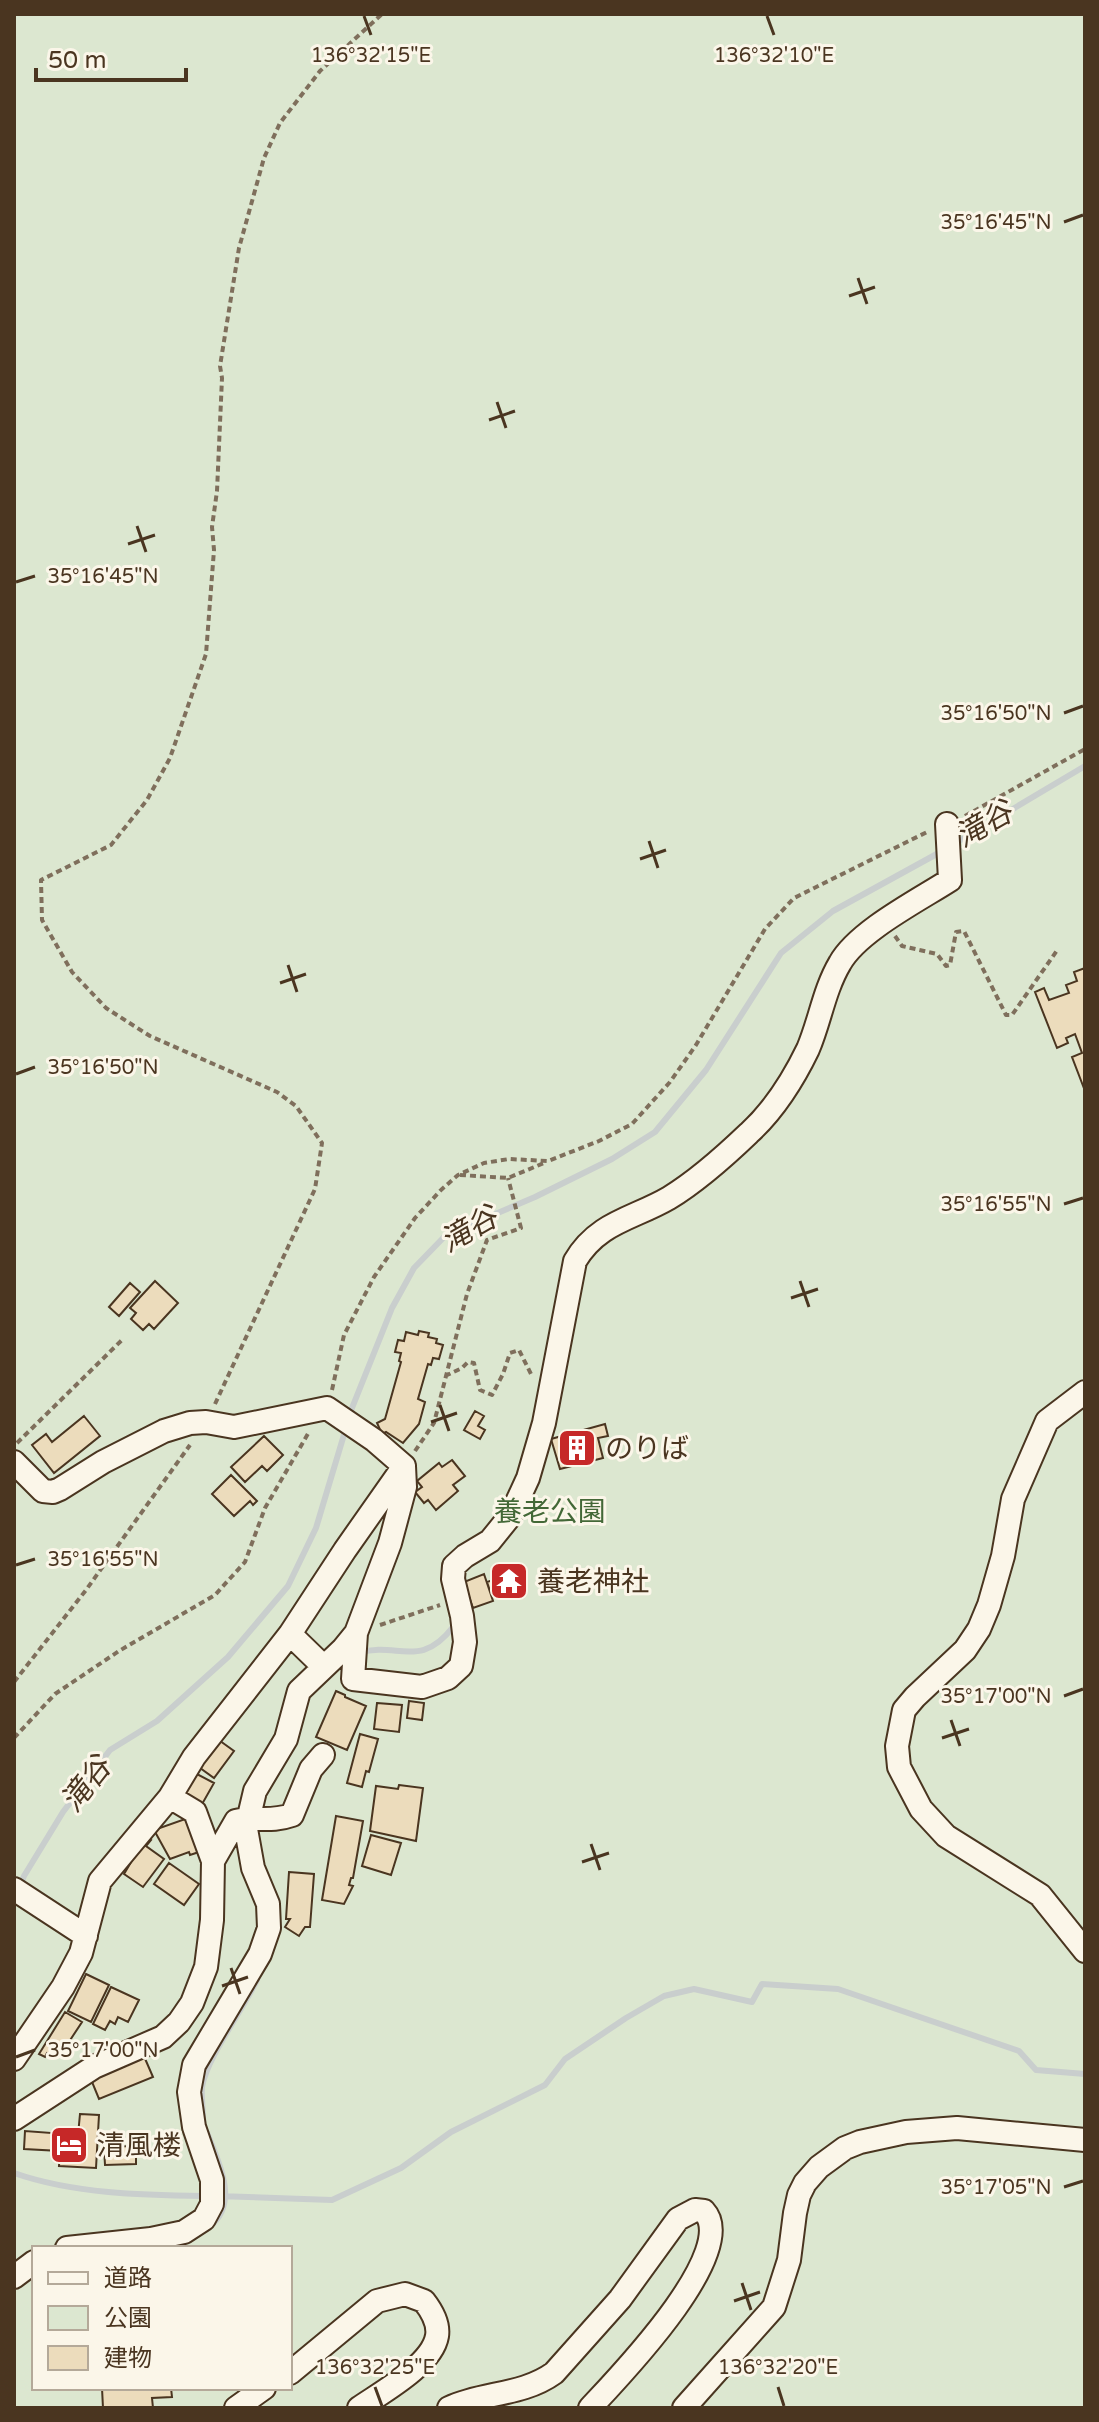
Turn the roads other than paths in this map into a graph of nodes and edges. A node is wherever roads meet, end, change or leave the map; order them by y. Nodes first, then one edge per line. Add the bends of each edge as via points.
1 (947, 824) road end
2 (1085, 1392) edge
3 (14, 1462) edge
4 (404, 1466) junction
5 (356, 1633) junction
6 (290, 1634) junction
7 (324, 1667) junction
8 (323, 1755) dead end
9 (170, 1797) junction
10 (197, 1819) junction
11 (250, 1819) junction
12 (213, 1861) junction
13 (14, 1889) edge
14 (86, 1936) junction
15 (1085, 1951) edge
16 (14, 2059) edge
17 (14, 2119) edge
18 (1085, 2140) edge
19 (86, 2246) edge
20 (32, 2264) edge
21 (14, 2277) edge
22 (292, 2371) edge
23 (261, 2390) edge
24 (236, 2408) edge
25 (359, 2408) edge
26 (449, 2408) edge
27 (590, 2408) edge
28 (684, 2408) edge

1 - 5 street via 950,880 887,920 840,962 808,1048 752,1131 670,1197 600,1232 575,1261 528,1478 511,1515 490,1541 454,1566 465,1642 461,1666 448,1678 422,1687 353,1679
2 - 15 street via 1047,1421 1013,1499 1003,1556 979,1629 904,1710 897,1746 899,1767 921,1809 946,1836 1040,1895
3 - 4 street via 43,1491 53,1492 164,1431 197,1421 234,1427 327,1408
4 - 5 street via 405,1487 390,1543
4 - 6 street
5 - 7 street
6 - 7 street
6 - 9 street via 194,1757
7 - 11 street via 299,1691 286,1739 255,1791
8 - 11 street via 311,1769 292,1815
9 - 10 street via 195,1812
9 - 14 street via 100,1881
10 - 11 street
10 - 12 street
11 - 12 street
11 - 19 street via 246,1829 253,1868 268,1904 269,1928 260,1954 194,2065 189,2092 212,2193 204,2219 184,2232
12 - 17 street via 206,1967 179,2022 163,2037 94,2067
13 - 14 street
14 - 16 street via 63,1987
18 - 28 street via 957,2128 906,2132 845,2148 819,2167 799,2195 789,2260 774,2307
20 - 21 street
22 - 25 street via 377,2301 405,2294 424,2301 438,2333 429,2355
23 - 24 street
26 - 27 street via 472,2398 524,2389 554,2373 620,2299 678,2219 704,2211 712,2231 703,2262 641,2353

